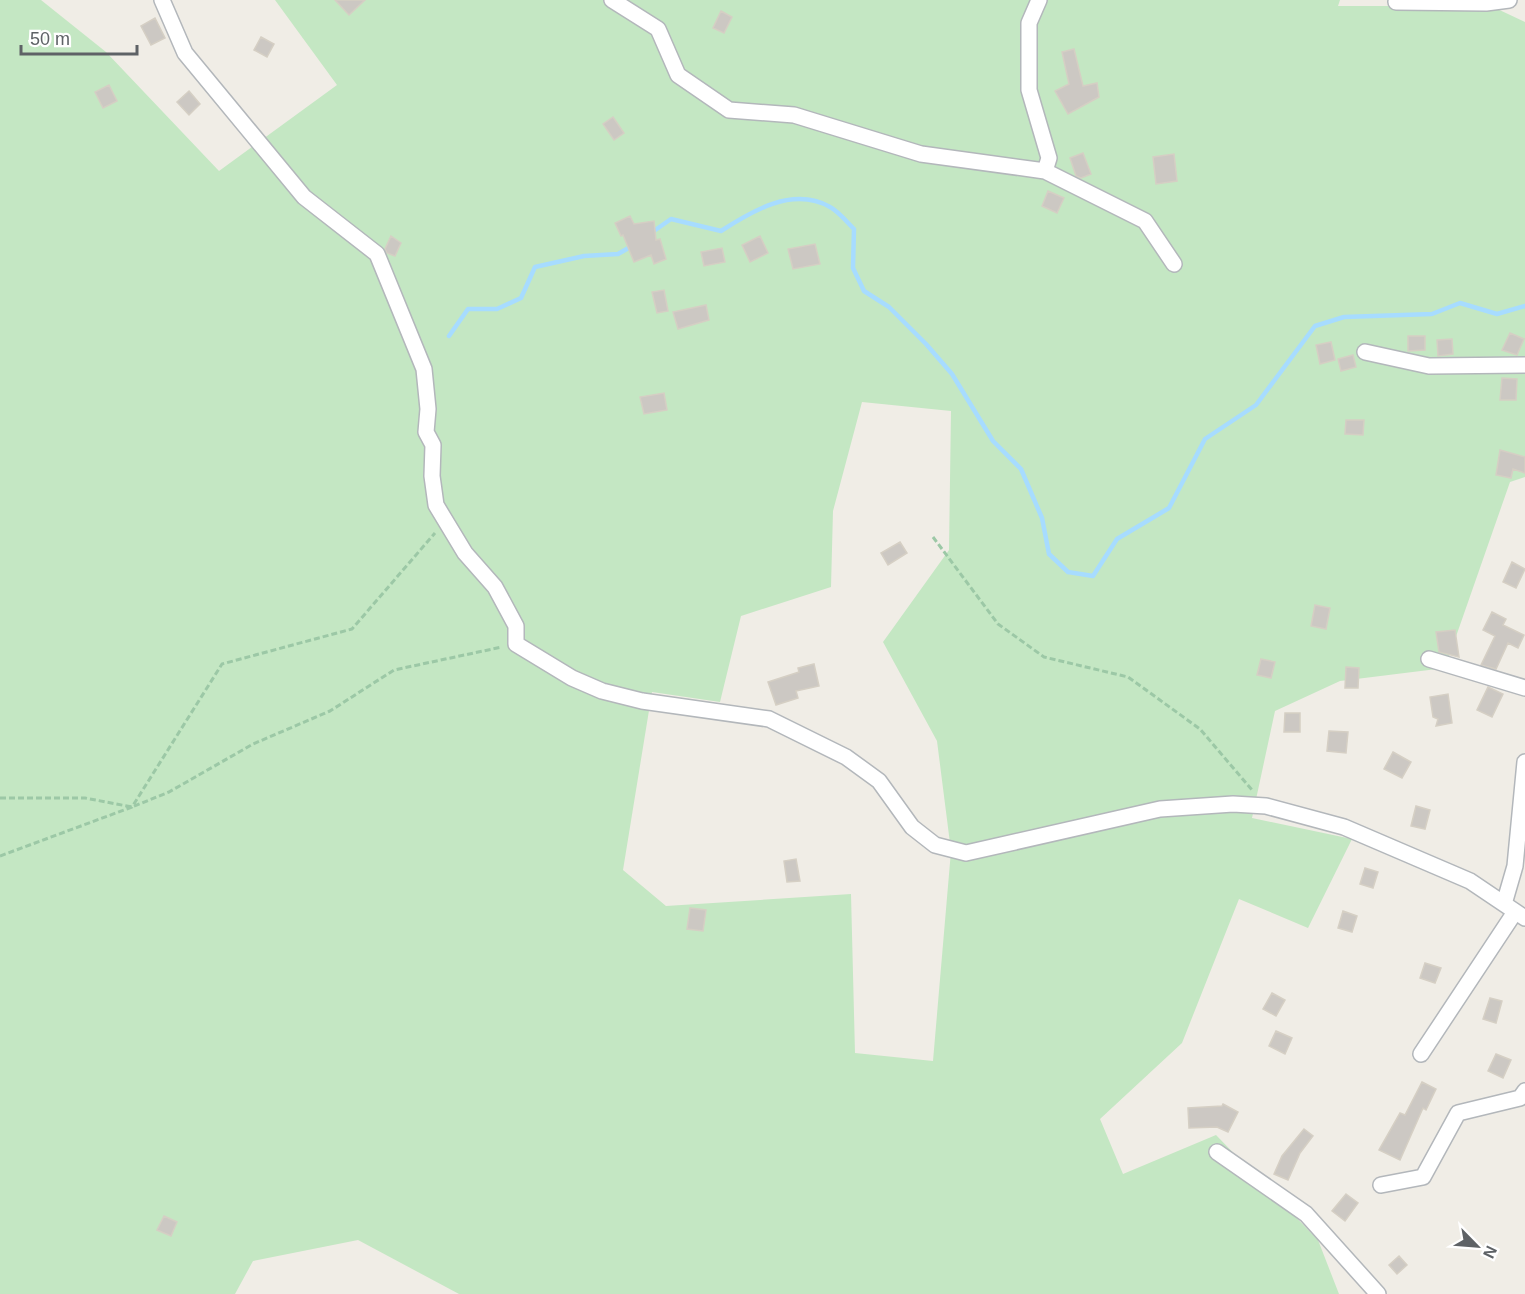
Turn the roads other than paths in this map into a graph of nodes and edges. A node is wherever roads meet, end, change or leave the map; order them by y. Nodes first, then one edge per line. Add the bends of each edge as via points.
1 (162, 0) edge
2 (612, 0) edge
3 (1039, 0) edge
4 (1509, 0) edge
5 (1396, 2) dead end
6 (1486, 2) edge
7 (1045, 171) junction
8 (1174, 264) dead end
9 (1365, 352) dead end
10 (1525, 365) edge
11 (1429, 659) dead end
12 (1525, 688) edge
13 (1525, 762) edge
14 (1515, 911) edge
15 (1421, 1054) dead end
16 (1525, 1091) edge
17 (1217, 1152) dead end
18 (1381, 1185) dead end
19 (1378, 1294) edge

1 - 14 street via 185,53 304,197 376,254 424,369 426,432 433,445 436,505 465,553 495,587 516,626 516,644 602,691 642,701 769,719 846,756 879,781 912,827 934,845 966,853 1160,809 1266,806 1344,826 1470,881
2 - 7 street via 658,29 678,75 729,110 794,115 921,154
3 - 7 street via 1029,23 1029,90 1049,158
4 - 6 street
5 - 6 street
7 - 8 street via 1145,221
9 - 10 street via 1430,366
11 - 12 street
13 - 14 street via 1515,866
14 - 15 street
16 - 18 street via 1521,1098 1458,1113 1423,1177
17 - 19 street via 1306,1214

